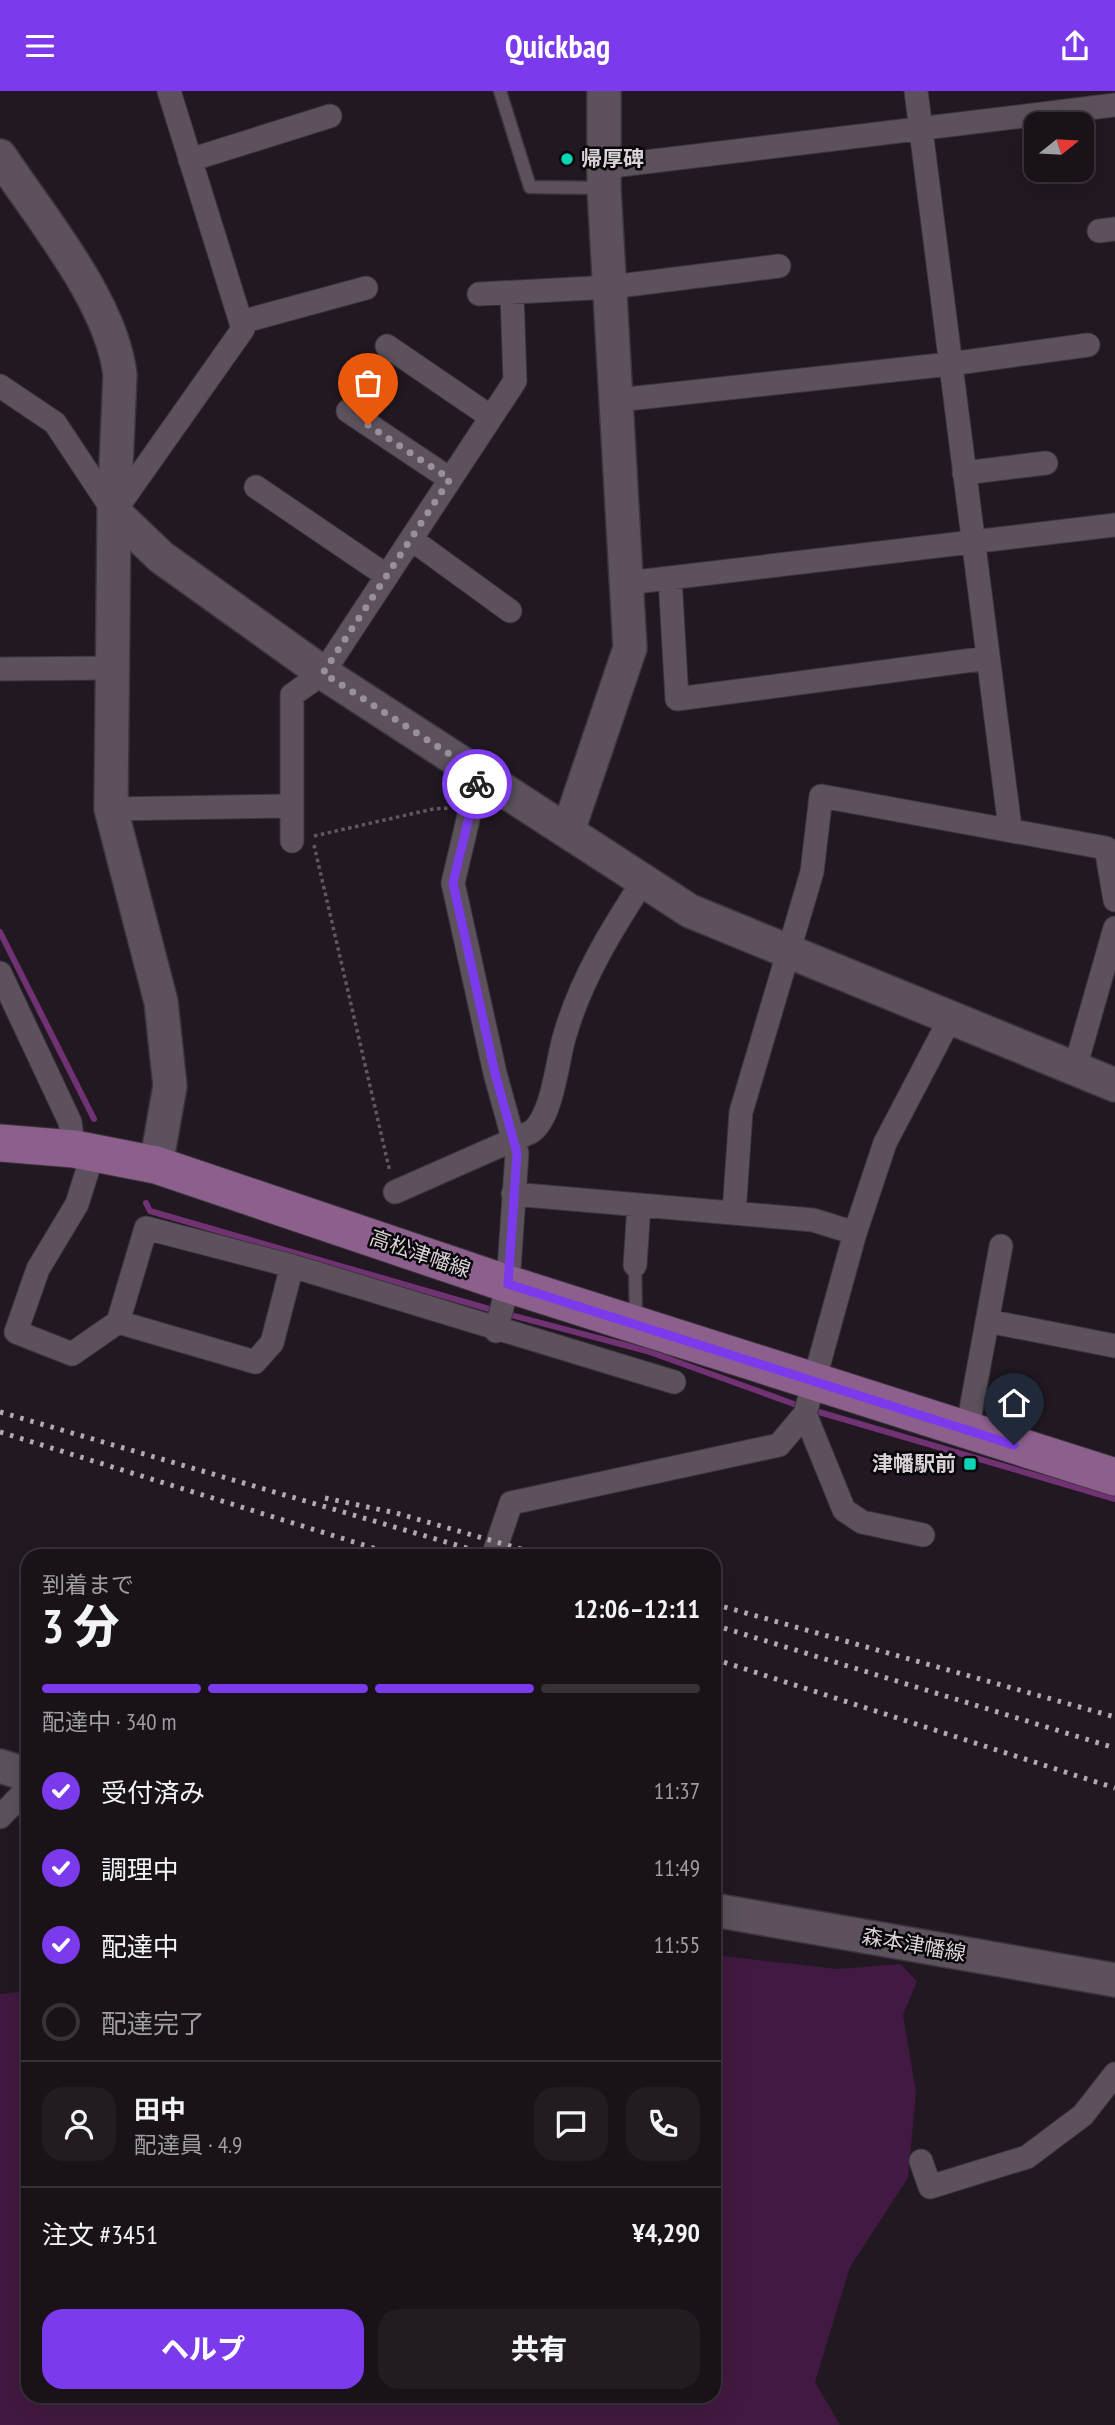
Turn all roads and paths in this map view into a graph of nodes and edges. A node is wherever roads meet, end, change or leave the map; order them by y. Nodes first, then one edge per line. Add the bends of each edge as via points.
1 (169, 91) edge
2 (500, 91) edge
3 (604, 91) edge
4 (916, 91) edge
5 (1115, 106) edge
6 (330, 116) dead end
7 (920, 129) junction
8 (0, 156) edge
9 (190, 160) junction
10 (604, 178) junction
11 (779, 266) dead end
12 (366, 288) dead end
13 (611, 288) junction
14 (479, 293) dead end
15 (512, 294) junction
16 (241, 323) junction
17 (1088, 345) dead end
18 (387, 346) dead end
19 (950, 363) junction
20 (0, 386) edge
21 (618, 400) junction
22 (348, 411) dead end
23 (491, 417) junction
24 (1045, 463) dead end
25 (964, 473) junction
26 (450, 479) junction
27 (256, 487) dead end
28 (114, 512) junction
29 (1115, 525) edge
30 (411, 539) junction
31 (973, 542) junction
32 (387, 576) junction
33 (670, 578) junction
34 (627, 583) junction
35 (510, 611) dead end
36 (988, 658) junction
37 (112, 668) junction
38 (0, 669) edge
39 (323, 673) junction
40 (479, 773) junction
41 (291, 806) junction
42 (471, 808) junction
43 (111, 809) junction
44 (1010, 828) junction
45 (568, 831) junction
46 (292, 841) dead end
47 (644, 880) junction
48 (1115, 900) edge
49 (1115, 928) edge
50 (790, 952) junction
51 (0, 973) edge
52 (951, 1017) junction
53 (1075, 1068) junction
54 (1115, 1085) edge
55 (513, 1139) junction
56 (0, 1143) edge
57 (83, 1151) junction
58 (156, 1165) junction
59 (395, 1192) joint
60 (513, 1193) junction
61 (639, 1205) junction
62 (734, 1213) junction
63 (855, 1233) junction
64 (1001, 1247) dead end
65 (635, 1265) joint
66 (292, 1266) junction
67 (502, 1311) junction
68 (988, 1321) junction
69 (118, 1322) junction
70 (636, 1325) junction
71 (1115, 1346) edge
72 (674, 1382) dead end
73 (809, 1398) junction
74 (967, 1431) junction
75 (1112, 1468) edge
76 (923, 1535) dead end
77 (495, 1549) edge
78 (0, 1766) edge
79 (21, 1774) edge
80 (21, 1795) edge
81 (0, 1817) edge
82 (721, 1911) edge
83 (1115, 1980) edge
84 (1115, 2074) edge
85 (921, 2161) dead end

1 - 9 street
2 - 10 lane via 530,187
3 - 10 street
4 - 7 street
5 - 7 street
6 - 9 street
7 - 10 street
7 - 19 street
8 - 28 street via 100,307 117,352
9 - 16 street
10 - 13 street
11 - 13 street
12 - 16 street
13 - 15 street
13 - 21 street
14 - 15 street
15 - 23 street via 515,381
16 - 28 street via 243,328
17 - 19 street
18 - 23 street
19 - 21 street
19 - 25 street
20 - 28 street via 55,423
21 - 34 street
22 - 26 street
23 - 26 street
24 - 25 street
25 - 31 street
26 - 30 street
27 - 32 street
28 - 37 street
28 - 39 street via 161,557
29 - 31 street
30 - 32 street
30 - 35 street
31 - 33 street
31 - 36 street
32 - 39 street
33 - 34 street
33 - 36 street via 677,699
34 - 45 street via 630,648
36 - 44 street
37 - 38 street
37 - 43 street
39 - 40 street
39 - 41 street via 292,695
40 - 42 street
40 - 45 street
41 - 43 street
41 - 46 street
42 - 55 street via 453,883
42 - 59 path via 433,809 312,836
43 - 58 street via 161,1002 170,1086
44 - 48 street via 1106,848
44 - 50 street via 821,796 812,872
45 - 47 street
47 - 50 street via 690,911
47 - 55 street via 583,986 564,1036 543,1121
49 - 53 street
50 - 52 street
50 - 62 street via 741,1112
51 - 57 street
52 - 53 street
52 - 63 street via 885,1143
53 - 54 street
55 - 59 street
55 - 60 street via 517,1153
56 - 57 main road, 高松津幡線
57 - 58 main road, 高松津幡線
57 - 69 street via 77,1204 37,1269 16,1332 72,1354
58 - 67 main road, 高松津幡線
60 - 61 street
60 - 67 street
61 - 62 street
61 - 65 street
62 - 63 street via 813,1220
63 - 73 street
64 - 68 street
65 - 70 lane
66 - 67 street
66 - 69 street via 272,1343 255,1362
66 - 69 street via 146,1228
67 - 70 main road, 高松津幡線
67 - 72 street
68 - 71 street
68 - 74 street
70 - 73 main road, 高松津幡線
73 - 74 main road, 高松津幡線
73 - 76 street via 844,1510 862,1522
73 - 77 street via 779,1445 511,1503
74 - 75 main road, 高松津幡線
78 - 79 street
80 - 81 street
82 - 83 street, 森本津幡線
84 - 85 street via 1083,2115 1027,2157 930,2187

